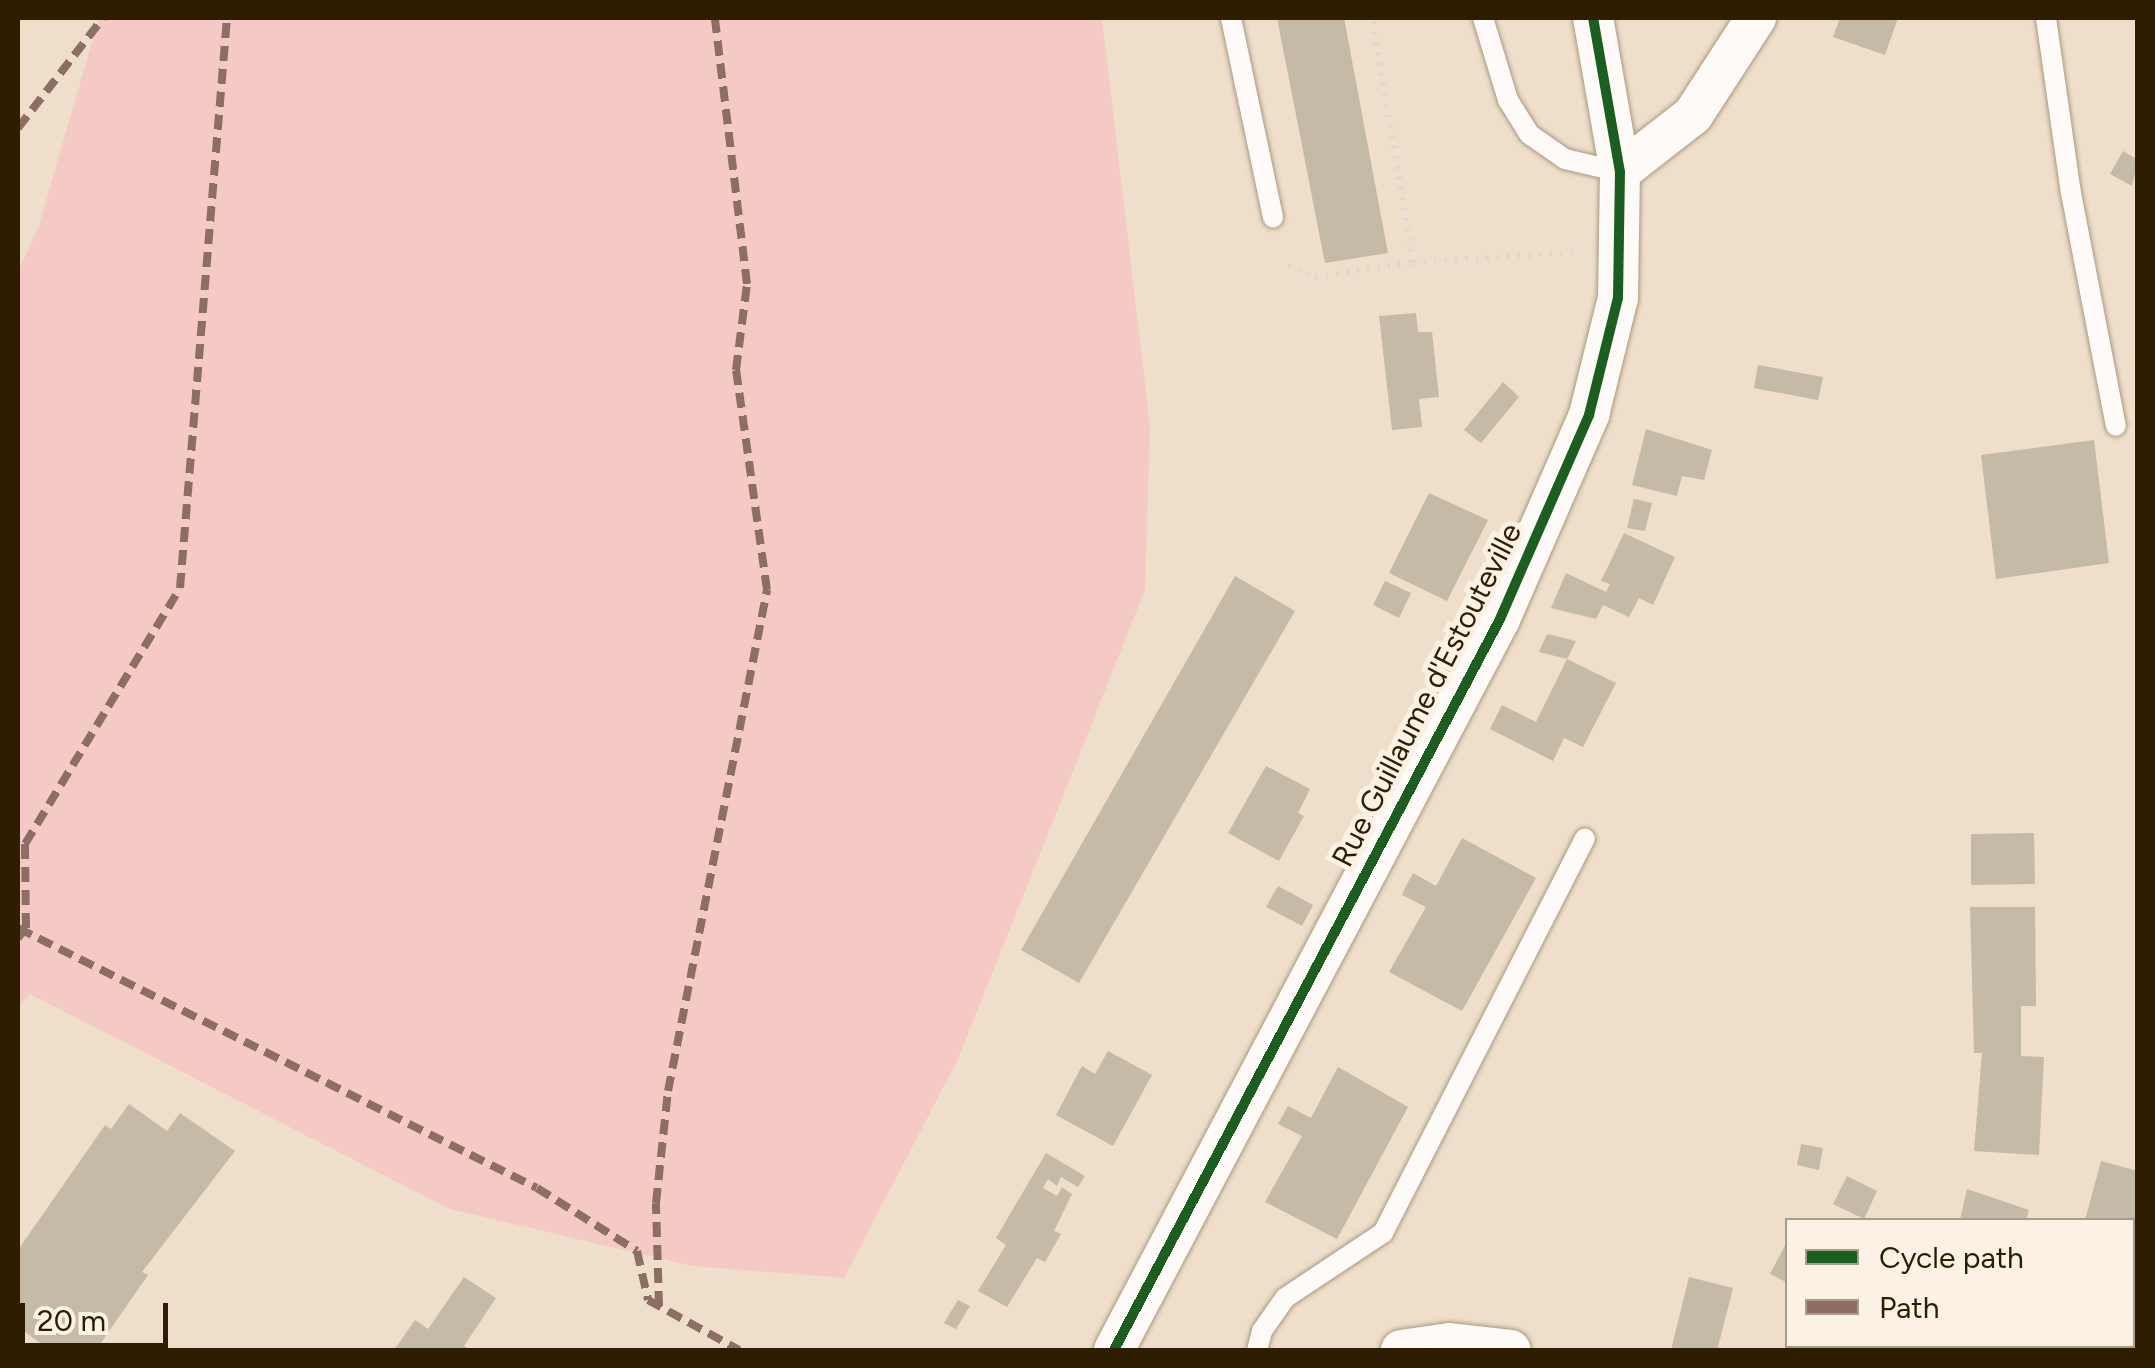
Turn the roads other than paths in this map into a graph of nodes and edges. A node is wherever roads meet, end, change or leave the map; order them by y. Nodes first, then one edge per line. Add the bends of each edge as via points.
1 (1231, 18) edge
2 (1483, 18) edge
3 (1594, 18) edge
4 (1756, 18) edge
5 (2046, 18) edge
6 (1620, 172) junction
7 (1273, 218) dead end
8 (2116, 426) dead end
9 (1585, 839) dead end
10 (1114, 1350) edge
11 (1258, 1350) edge
12 (1401, 1350) edge
13 (1511, 1350) edge

1 - 7 lane
2 - 6 lane via 1508,100 1529,134 1565,159
3 - 6 street, Rue Guillaume d'Estouteville
4 - 6 street via 1693,115
5 - 8 lane
6 - 10 street, Rue Guillaume d'Estouteville via 1618,298 1589,415 1500,618
9 - 11 lane via 1383,1233 1285,1298 1262,1331
12 - 13 street via 1450,1343

